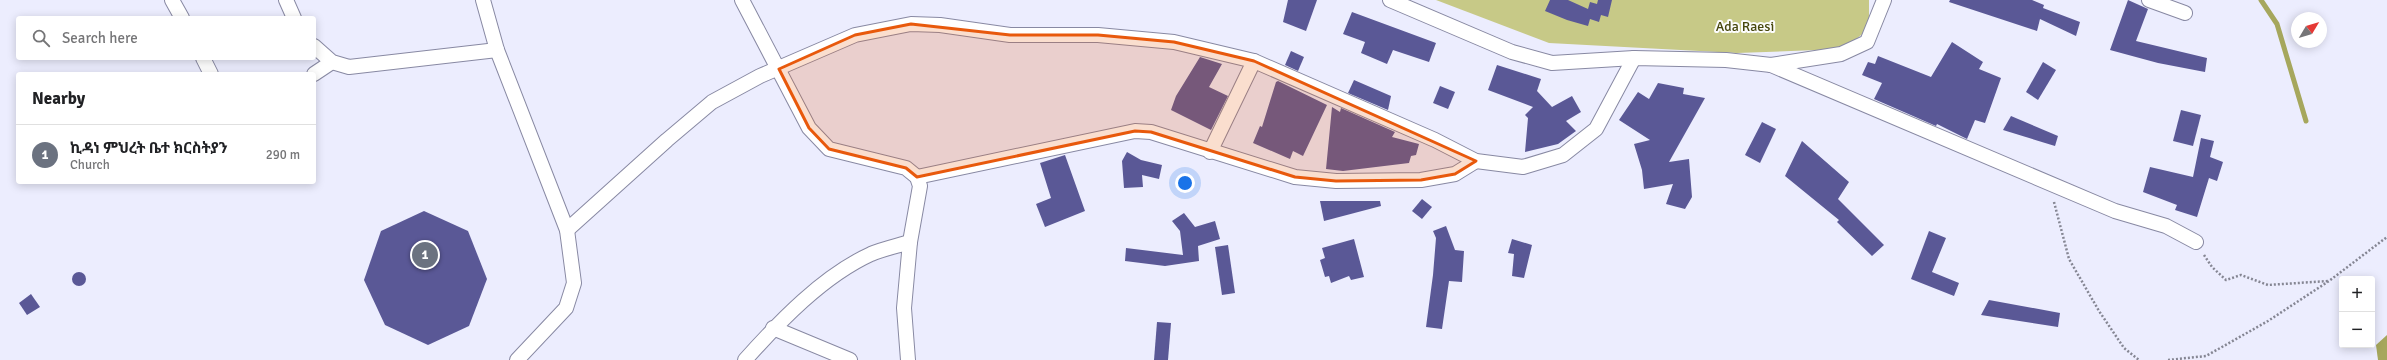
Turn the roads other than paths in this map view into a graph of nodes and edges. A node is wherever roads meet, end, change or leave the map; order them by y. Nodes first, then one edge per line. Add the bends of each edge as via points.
1 (172, 0) edge
2 (286, 0) edge
3 (483, 0) edge
4 (742, 0) edge
5 (1390, 0) edge
6 (1884, 0) edge
7 (2148, 0) edge
8 (2185, 13) dead end
9 (181, 16) edge
10 (293, 16) edge
11 (316, 48) edge
12 (497, 50) junction
13 (1634, 58) junction
14 (204, 60) edge
15 (1254, 61) junction
16 (332, 62) junction
17 (1771, 65) junction
18 (779, 69) junction
19 (210, 72) edge
20 (316, 73) edge
21 (1210, 152) junction
22 (1476, 161) junction
23 (917, 177) junction
24 (567, 230) junction
25 (910, 242) junction
26 (2196, 242) road end
27 (773, 328) junction
28 (518, 360) edge
29 (745, 360) edge
30 (850, 360) edge
31 (908, 360) edge

1 - 9 street
2 - 10 street
3 - 12 street
4 - 18 street
5 - 13 street via 1512,52 1552,63
6 - 17 street via 1868,42 1841,54
7 - 8 street
11 - 16 street
12 - 16 street via 349,67
12 - 24 street
13 - 17 street via 1726,60
13 - 22 street via 1596,129 1563,155 1523,167
14 - 19 street
15 - 18 street via 1174,42 1098,35 1010,35 940,25 911,24 855,34
15 - 21 street
15 - 22 street via 1435,140
16 - 20 street
17 - 26 street via 2115,211 2166,226
18 - 23 street via 809,128 829,149 906,168
18 - 24 street via 760,76 712,102
21 - 22 street via 1295,178 1336,181 1421,180 1454,174
21 - 23 street via 1151,132 1135,131
23 - 25 street via 920,186
24 - 28 street via 574,283 566,308
25 - 27 street via 871,254 818,286
25 - 31 street via 904,308
27 - 29 street
27 - 30 street

